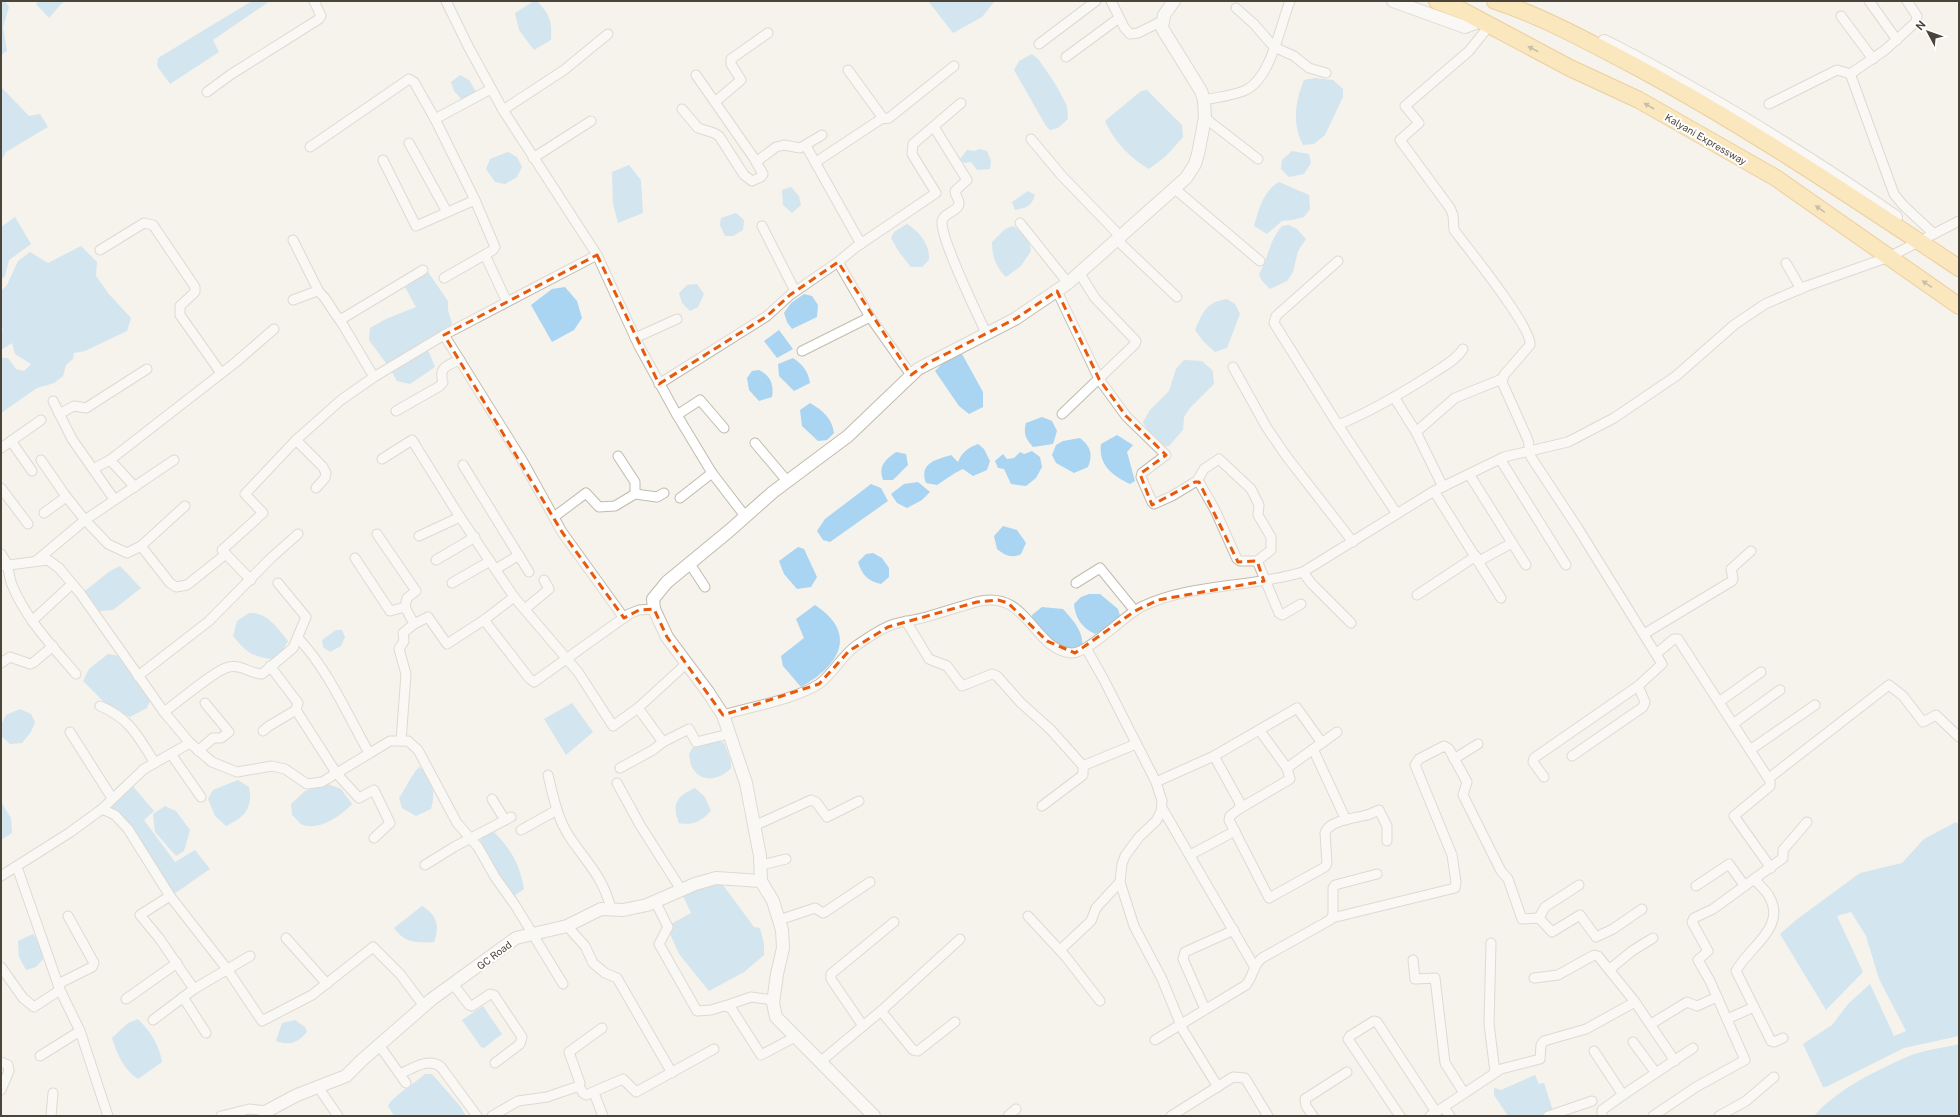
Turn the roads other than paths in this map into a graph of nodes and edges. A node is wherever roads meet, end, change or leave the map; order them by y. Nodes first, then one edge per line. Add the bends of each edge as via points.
1 (314, 1) edge
2 (446, 1) edge
3 (1096, 1) edge
4 (1111, 1) edge
5 (1174, 1) edge
6 (1290, 1) edge
7 (1393, 1) edge
8 (1437, 1) edge
9 (1494, 1) edge
10 (1518, 1) edge
11 (1869, 1) edge
12 (1907, 1) edge
13 (1236, 8) dead end
14 (1841, 16) dead end
15 (1119, 18) junction
16 (1162, 21) junction
17 (1485, 24) junction
18 (768, 33) dead end
19 (608, 34) dead end
20 (1897, 40) junction
21 (1039, 44) dead end
22 (1274, 47) junction
23 (1066, 57) dead end
24 (1873, 59) junction
25 (954, 66) dead end
26 (848, 70) dead end
27 (1326, 73) dead end
28 (1851, 74) junction
29 (696, 75) dead end
30 (491, 89) junction
31 (207, 92) dead end
32 (1204, 100) junction
33 (715, 102) junction
34 (961, 103) dead end
35 (1769, 104) dead end
36 (503, 110) junction
37 (682, 110) dead end
38 (883, 118) junction
39 (1205, 118) junction
40 (435, 119) junction
41 (591, 121) dead end
42 (934, 127) junction
43 (822, 135) dead end
44 (1031, 139) dead end
45 (409, 143) dead end
46 (806, 146) junction
47 (310, 147) dead end
48 (533, 158) junction
49 (1258, 159) dead end
50 (383, 160) dead end
51 (756, 161) junction
52 (816, 162) junction
53 (1175, 188) junction
54 (475, 200) junction
55 (447, 212) junction
56 (1959, 221) edge
57 (1020, 223) dead end
58 (762, 226) dead end
59 (1118, 238) junction
60 (1927, 238) junction
61 (293, 240) dead end
62 (861, 244) junction
63 (100, 250) dead end
64 (485, 255) junction
65 (597, 255) junction
66 (1889, 257) junction
67 (1260, 261) dead end
68 (1338, 261) dead end
69 (838, 262) junction
70 (1959, 262) edge
71 (1786, 263) dead end
72 (1959, 268) edge
73 (423, 270) dead end
74 (1080, 274) junction
75 (444, 278) dead end
76 (1068, 283) junction
77 (1802, 289) junction
78 (795, 291) junction
79 (1057, 291) junction
80 (319, 292) junction
81 (1177, 297) dead end
82 (293, 300) dead end
83 (507, 302) junction
84 (1959, 306) edge
85 (870, 317) junction
86 (677, 319) dead end
87 (340, 320) junction
88 (274, 329) dead end
89 (986, 333) junction
90 (444, 335) junction
91 (635, 338) junction
92 (1463, 349) dead end
93 (802, 351) dead end
94 (460, 360) junction
95 (1233, 367) dead end
96 (147, 369) dead end
97 (221, 373) junction
98 (911, 375) junction
99 (374, 377) junction
100 (1099, 379) junction
101 (1502, 379) junction
102 (660, 384) junction
103 (1394, 397) junction
104 (53, 401) dead end
105 (396, 411) dead end
106 (59, 414) junction
107 (1062, 414) dead end
108 (677, 415) junction
109 (41, 420) dead end
110 (1338, 425) junction
111 (724, 428) dead end
112 (1416, 432) junction
113 (296, 440) junction
114 (11, 441) junction
115 (755, 443) dead end
116 (1, 448) edge
117 (1529, 450) junction
118 (618, 456) dead end
119 (382, 459) dead end
120 (1500, 459) junction
121 (41, 460) dead end
122 (110, 460) junction
123 (174, 460) dead end
124 (463, 465) dead end
125 (93, 469) junction
126 (32, 471) dead end
127 (712, 473) junction
128 (1469, 474) junction
129 (787, 481) junction
130 (1197, 481) junction
131 (135, 486) junction
132 (1443, 487) junction
133 (1, 488) edge
134 (316, 488) dead end
135 (1434, 491) junction
136 (635, 494) junction
137 (664, 494) dead end
138 (66, 497) junction
139 (680, 498) dead end
140 (114, 499) junction
141 (185, 506) dead end
142 (44, 513) dead end
143 (1397, 514) junction
144 (745, 516) junction
145 (460, 517) junction
146 (554, 517) junction
147 (85, 520) junction
148 (28, 524) dead end
149 (298, 534) dead end
150 (377, 534) dead end
151 (419, 536) dead end
152 (475, 538) junction
153 (1353, 542) junction
154 (1512, 543) junction
155 (141, 546) junction
156 (1751, 551) dead end
157 (1, 554) edge
158 (226, 554) junction
159 (519, 555) junction
160 (355, 558) dead end
161 (1477, 559) junction
162 (436, 560) dead end
163 (1257, 561) junction
164 (35, 562) junction
165 (690, 564) junction
166 (5, 565) edge
167 (493, 565) junction
168 (1526, 565) dead end
169 (1566, 565) dead end
170 (529, 572) dead end
171 (1303, 572) junction
172 (251, 580) junction
173 (544, 580) dead end
174 (1264, 581) junction
175 (278, 583) dead end
176 (452, 583) dead end
177 (1076, 583) dead end
178 (72, 584) junction
179 (705, 587) dead end
180 (1417, 595) dead end
181 (514, 597) junction
182 (1500, 598) dead end
183 (1302, 604) dead end
184 (405, 607) junction
185 (525, 609) junction
186 (654, 609) junction
187 (1135, 611) junction
188 (624, 618) junction
189 (484, 620) junction
190 (32, 621) junction
191 (906, 621) junction
192 (1351, 623) dead end
193 (414, 624) junction
194 (1644, 634) junction
195 (298, 638) junction
196 (53, 646) junction
197 (1086, 648) junction
198 (1657, 653) junction
199 (567, 658) junction
200 (1, 663) edge
201 (686, 664) junction
202 (270, 666) junction
203 (1761, 672) dead end
204 (76, 674) dead end
205 (138, 676) junction
206 (1638, 686) junction
207 (1780, 690) dead end
208 (1719, 702) junction
209 (205, 703) dead end
210 (1815, 705) dead end
211 (100, 706) dead end
212 (638, 708) junction
213 (296, 710) junction
214 (164, 712) junction
215 (723, 715) junction
216 (1733, 724) junction
217 (263, 731) dead end
218 (1260, 731) junction
219 (70, 732) dead end
220 (1337, 732) dead end
221 (729, 734) junction
222 (1959, 737) edge
223 (401, 741) junction
224 (663, 742) junction
225 (190, 743) junction
226 (1322, 743) junction
227 (1136, 744) junction
228 (1478, 744) dead end
229 (1313, 749) junction
230 (198, 750) junction
231 (1750, 750) junction
232 (368, 753) junction
233 (171, 754) junction
234 (1214, 756) junction
235 (1572, 756) dead end
236 (1454, 760) junction
237 (155, 763) junction
238 (1084, 766) junction
239 (620, 768) dead end
240 (1287, 768) junction
241 (337, 774) junction
242 (548, 775) dead end
243 (1544, 777) dead end
244 (1769, 778) junction
245 (1156, 782) junction
246 (616, 783) dead end
247 (201, 797) dead end
248 (112, 798) junction
249 (492, 800) dead end
250 (859, 801) dead end
251 (1042, 806) dead end
252 (1162, 808) junction
253 (102, 809) junction
254 (1239, 809) junction
255 (557, 810) junction
256 (1346, 820) junction
257 (1807, 822) dead end
258 (754, 826) junction
259 (521, 830) dead end
260 (1235, 831) junction
261 (374, 838) dead end
262 (471, 839) junction
263 (1387, 841) dead end
264 (1190, 855) junction
265 (786, 859) dead end
266 (425, 865) dead end
267 (760, 865) junction
268 (16, 867) junction
269 (1771, 868) junction
270 (1377, 874) dead end
271 (1, 876) edge
272 (1754, 879) junction
273 (760, 882) junction
274 (870, 882) dead end
275 (1120, 882) junction
276 (1579, 885) dead end
277 (1744, 885) junction
278 (1696, 886) dead end
279 (682, 891) junction
280 (170, 896) junction
281 (655, 901) junction
282 (612, 909) junction
283 (1642, 909) dead end
284 (68, 916) dead end
285 (1028, 916) dead end
286 (1332, 918) junction
287 (1539, 918) junction
288 (779, 920) junction
289 (894, 922) dead end
290 (567, 926) junction
291 (1234, 930) junction
292 (531, 933) junction
293 (286, 938) dead end
294 (1654, 938) dead end
295 (960, 939) dead end
296 (1491, 943) dead end
297 (1060, 950) junction
298 (250, 956) dead end
299 (1413, 960) dead end
300 (177, 964) junction
301 (1254, 966) junction
302 (1, 967) edge
303 (227, 969) junction
304 (1610, 969) junction
305 (1534, 978) dead end
306 (327, 984) junction
307 (453, 984) junction
308 (563, 984) dead end
309 (59, 987) junction
310 (194, 989) junction
311 (1717, 996) junction
312 (183, 997) junction
313 (126, 999) dead end
314 (774, 1000) junction
315 (1100, 1000) dead end
316 (1636, 1002) junction
317 (424, 1006) junction
318 (725, 1006) junction
319 (1754, 1007) junction
320 (1205, 1009) junction
321 (881, 1011) junction
322 (1727, 1019) junction
323 (153, 1020) dead end
324 (954, 1022) dead end
325 (1180, 1024) junction
326 (1651, 1024) junction
327 (863, 1026) junction
328 (602, 1028) dead end
329 (80, 1031) junction
330 (206, 1033) dead end
331 (795, 1037) junction
332 (1783, 1038) dead end
333 (1155, 1040) dead end
334 (1632, 1042) dead end
335 (379, 1045) junction
336 (1693, 1048) dead end
337 (714, 1049) dead end
338 (1594, 1051) dead end
339 (40, 1056) dead end
340 (1675, 1061) junction
341 (1, 1062) edge
342 (820, 1062) junction
343 (495, 1063) dead end
344 (1347, 1072) dead end
345 (1495, 1072) junction
346 (672, 1073) junction
347 (1656, 1073) junction
348 (400, 1074) junction
349 (1774, 1077) dead end
350 (406, 1083) dead end
351 (579, 1086) junction
352 (318, 1087) junction
353 (1218, 1087) junction
354 (1, 1090) edge
355 (53, 1092) dead end
356 (594, 1093) junction
357 (1464, 1093) junction
358 (1623, 1095) junction
359 (1592, 1101) dead end
360 (1016, 1109) dead end
361 (1437, 1112) edge
362 (266, 1114) edge
363 (51, 1116) edge
364 (108, 1116) edge
365 (221, 1116) edge
366 (338, 1116) edge
367 (477, 1116) edge
368 (492, 1116) edge
369 (603, 1116) edge
370 (874, 1116) edge
371 (1008, 1116) edge
372 (1171, 1116) edge
373 (1268, 1116) edge
374 (1313, 1116) edge
375 (1400, 1116) edge
376 (1450, 1116) edge
377 (1548, 1116) edge
378 (1602, 1116) edge
379 (1653, 1116) edge
380 (1720, 1116) edge

1 - 31 street via 321,14 319,19
2 - 30 street
3 - 21 street
4 - 15 street
5 - 16 street
6 - 22 street
7 - 17 street via 1465,27
8 - 17 highway, Kalyani Expressway via 1463,11
9 - 60 highway via 1573,33 1677,88
10 - 60 street via 1632,55 1692,88 1799,152
11 - 20 street
12 - 20 street via 1917,20
13 - 22 street
14 - 24 street
15 - 16 street via 1127,32 1132,35
15 - 23 street
16 - 32 street via 1167,38
66 -> 17 highway, Kalyani Expressway via 1776,178 1639,100
17 - 101 street via 1469,51 1405,106 1419,123 1400,140 1450,208 1454,230 1515,312 1530,341 1528,348
18 - 33 street via 731,60 741,80
19 - 36 street via 564,70
20 - 24 street
22 - 27 street via 1294,56 1306,66
22 - 32 street via 1266,68 1248,89
24 - 28 street
25 - 38 street via 889,118
26 - 38 street
28 - 35 street via 1837,70
28 - 60 street via 1894,194
29 - 33 street
30 - 36 street
30 - 40 street
32 - 39 street
33 - 51 street
34 - 42 street
36 - 48 street
37 - 51 street via 698,128 719,136 744,175 750,180 756,180 763,174
38 - 52 street
39 - 49 street
39 - 53 street via 1195,164 1186,178
40 - 47 street via 414,82 409,79
40 - 54 street
41 - 48 street
42 - 62 street via 913,144 912,152 936,193
42 - 89 street via 967,180 955,191 958,206 944,216 942,224
43 - 46 street
44 - 59 street
45 - 55 street
46 - 51 street via 798,148 781,145
46 - 52 street
48 - 65 street
50 - 55 street via 416,226
52 - 62 street
53 - 59 street
53 - 67 street
54 - 55 street
54 - 64 street via 495,247
56 - 60 street
57 - 76 street
58 - 78 street
59 - 74 street
59 - 81 street
60 - 66 street
60 - 70 street
60 - 72 highway
61 - 80 street
62 - 69 street
63 - 97 street via 144,223 153,225 195,287 195,292 180,306 180,315
64 - 75 street
64 - 83 street
65 - 83 street
65 - 91 street
66 - 77 street
84 -> 66 highway, Kalyani Expressway
68 - 110 street via 1276,316 1274,321
69 - 78 street
69 - 85 street
71 - 77 street
73 - 87 street
74 - 76 street
74 - 100 street via 1095,298 1136,341
76 - 79 street
77 - 117 street via 1765,304 1749,314 1676,376 1614,418 1568,442
78 - 102 street via 767,316
79 - 89 street via 1015,319
79 - 100 street
80 - 82 street via 315,291
80 - 87 street
83 - 90 street
85 - 93 street
85 - 98 street
86 - 91 street
87 - 99 street
88 - 97 street
89 - 98 street via 928,363
90 - 94 street
90 - 99 street
91 - 102 street
92 - 103 street via 1458,356
94 - 105 street via 442,370 443,382 440,386
94 - 146 street
95 - 153 street via 1267,428
96 - 106 street via 86,408 74,406
97 - 122 street
98 - 129 street via 848,436
99 - 113 street via 341,400
100 - 107 street
100 - 130 street via 1126,416 1166,455 1142,473 1141,477 1152,502 1154,504 1172,496
101 - 112 street via 1455,398
101 - 117 street via 1528,440
102 - 108 street
103 - 110 street
103 - 112 street
104 - 106 street
106 - 125 street via 72,439
108 - 111 street via 700,400
108 - 127 street
109 - 114 street
110 - 143 street
112 - 132 street
113 - 134 street via 326,473
113 - 158 street via 245,494 262,513 222,550
114 - 116 street
114 - 126 street
115 - 129 street
117 - 120 street
117 - 194 street via 1545,480
118 - 136 street via 635,482
119 - 145 street via 412,440
120 - 128 street
120 - 169 street
121 - 138 street
122 - 125 street
122 - 131 street
123 - 131 street
124 - 159 street
125 - 140 street
127 - 139 street
127 - 144 street
128 - 132 street
128 - 154 street
129 - 144 street
130 - 163 street via 1215,510 1237,559 1240,562
130 - 163 street via 1204,469 1220,459 1251,489 1259,505 1258,515 1271,537 1272,544 1270,552
131 - 140 street
132 - 135 street
133 - 148 street
135 - 143 street
135 - 161 street
136 - 137 street via 657,498
136 - 146 street via 615,506 599,507 586,493
138 - 142 street
138 - 147 street
140 - 147 street
141 - 155 street
143 - 153 street
144 - 165 street
145 - 151 street
145 - 152 street
146 - 188 street
147 - 155 street via 108,544 127,553
147 - 164 street
149 - 172 street
150 - 184 street via 416,591 407,598
152 - 162 street
152 - 167 street
153 - 171 street
154 - 161 street
154 - 168 street
155 - 158 street via 176,587 187,585
156 - 194 street via 1731,569 1732,581
157 - 166 street
158 - 172 street
159 - 167 street
159 - 170 street
160 - 184 street via 390,611
161 - 180 street
161 - 182 street
163 - 174 street
164 - 166 street
164 - 178 street via 48,560 59,568
165 - 179 street
165 - 186 street via 659,590 653,599
166 - 190 street
167 - 176 street
167 - 181 street
171 - 174 street
171 - 192 street
172 - 205 street via 204,625
173 - 185 street via 549,589
174 - 183 street via 1280,614
174 - 187 street via 1170,597
175 - 195 street via 306,617
177 - 187 street via 1100,568
178 - 190 street
178 - 205 street
181 - 185 street
181 - 189 street
184 - 193 street
185 - 199 street
186 - 188 street via 639,610
186 - 201 street via 667,637
187 - 197 street
188 - 199 street
189 - 193 street via 447,644 428,617
189 - 199 street via 534,682
190 - 196 street
191 - 197 street via 977,602 998,600 1020,611 1047,641 1057,648 1072,653
191 - 215 street via 888,626 856,645 820,684 797,694
191 - 238 street via 929,659 947,666 962,686 992,674 997,676
193 - 223 street via 402,633 404,641 399,649 406,674
194 - 198 street
195 - 202 street via 293,648
195 - 232 street via 314,655
196 - 200 street via 34,663 30,664 10,656
196 - 204 street
197 - 227 street
198 - 206 street via 1662,666
198 - 208 street via 1678,638
199 - 212 street via 614,726
201 - 212 street
201 - 215 street
202 - 213 street via 298,703
202 - 214 street via 262,674 254,674 244,667 228,666
203 - 208 street
205 - 214 street
206 - 235 street via 1645,702 1643,707
206 - 243 street via 1534,758 1534,765
207 - 216 street
208 - 216 street
209 - 230 street via 229,732 221,738 213,738
210 - 231 street
211 - 237 street via 128,723
212 - 224 street
213 - 217 street
213 - 241 street
214 - 225 street
215 - 221 street
216 - 231 street
218 - 226 street via 1298,708
218 - 234 street
218 - 240 street
219 - 248 street
220 - 226 street
221 - 224 street via 696,742 689,729
221 - 258 street via 746,783
222 - 244 street via 1936,715 1923,722 1907,700 1889,685
223 - 232 street via 390,741
223 - 262 street via 408,742 418,750 457,823
224 - 239 street
225 - 230 street
225 - 233 street
226 - 229 street
227 - 238 street
227 - 245 street
228 - 236 street
229 - 240 street
229 - 256 street
230 - 241 street via 212,762 237,772 272,766 285,769 307,784 322,782
231 - 244 street
232 - 241 street
233 - 237 street
233 - 247 street
234 - 245 street
234 - 254 street via 1240,803
236 - 286 street via 1444,746 1418,759 1415,765 1452,854 1455,888
236 - 287 street via 1467,784 1463,795 1501,871 1508,879 1521,918
237 - 248 street via 144,769
238 - 251 street via 1083,775
240 - 254 street via 1290,779
241 - 261 street via 359,798 374,790 390,823
242 - 255 street
244 - 269 street via 1770,786 1734,816
245 - 252 street via 1161,794
246 - 279 street via 643,832
248 - 253 street
249 - 262 street via 508,819
250 - 258 street via 827,817 816,802 811,800
252 - 264 street
252 - 275 street via 1156,821 1128,850 1122,864
253 - 268 street
253 - 280 street via 115,815 128,829
254 - 260 street via 1229,818
255 - 259 street
255 - 282 street via 568,835 596,871
256 - 260 street via 1326,830 1327,863 1324,867 1271,898
256 - 263 street via 1380,811 1387,826
257 - 269 street via 1783,850 1783,858
258 - 267 street
260 - 264 street
262 - 266 street
262 - 292 street
264 - 291 street
265 - 267 street
267 - 273 street
268 - 271 street
268 - 309 street
269 - 272 street
270 - 286 street via 1334,886
272 - 277 street
272 - 319 street via 1770,896 1774,908 1769,932 1736,971
273 - 279 street, GC Road via 716,878
273 - 288 street via 773,900
274 - 288 street via 823,913 815,908
275 - 297 street via 1096,908 1091,921
275 - 325 street via 1134,926 1162,979
276 - 287 street via 1546,907
277 - 278 street via 1729,864
277 - 311 street via 1713,909 1696,916 1692,922 1708,951 1698,960
279 - 281 street, GC Road
280 - 300 street via 140,915
280 - 303 street
281 - 282 street, GC Road via 623,910
281 - 318 street via 668,927 659,944 697,1011
282 - 290 street, GC Road via 601,910
283 - 287 street via 1613,929 1596,937 1580,915 1552,932
284 - 309 street via 94,963 92,967
285 - 297 street
286 - 301 street via 1262,958
288 - 314 street via 784,948
289 - 327 street via 831,974 831,979
290 - 292 street, GC Road
290 - 346 street via 585,946 593,963 605,973 617,978
291 - 301 street
291 - 320 street via 1185,952 1183,959
292 - 307 street, GC Road via 516,938
292 - 308 street
293 - 306 street
294 - 304 street via 1632,951
295 - 321 street
296 - 345 street via 1488,1024
297 - 315 street
298 - 303 street
299 - 357 street via 1416,979 1435,978 1445,1063
300 - 310 street
300 - 313 street
301 - 320 street via 1248,983
302 - 309 street via 23,998 34,1007
303 - 306 street via 262,1021 312,995
303 - 310 street
304 - 305 street via 1594,955 1558,975
304 - 316 street
306 - 317 street via 374,947 400,974
307 - 317 street, GC Road
307 - 343 street via 472,1006 490,994 494,995 522,1037 520,1044
309 - 329 street
310 - 312 street
311 - 322 street
311 - 326 street via 1697,1006 1687,1002
312 - 323 street
312 - 330 street
314 - 318 street via 751,997
314 - 331 street via 776,1017
316 - 326 street
316 - 345 street via 1586,1029 1544,1041 1538,1059
317 - 335 street, GC Road
318 - 331 street via 731,1008 760,1055
319 - 322 street
319 - 332 street via 1771,1041
320 - 325 street
321 - 324 street via 913,1050 918,1051
321 - 327 street
322 - 379 street via 1745,1060 1696,1087
325 - 333 street
325 - 353 street
326 - 340 street
327 - 342 street
328 - 351 street via 569,1052
329 - 339 street
329 - 364 street
331 - 342 street
334 - 347 street
335 - 348 street
335 - 352 street, GC Road via 346,1076
336 - 340 street
337 - 346 street
338 - 358 street
340 - 347 street
341 - 354 street via 8,1065 10,1071
342 - 370 street
344 - 374 street via 1305,1099
345 - 357 street
346 - 356 street via 636,1092 623,1079
347 - 358 street
348 - 350 street
348 - 367 street via 435,1062
349 - 380 street via 1746,1102
351 - 356 street via 584,1094
351 - 368 street via 547,1097 524,1099
352 - 362 street, GC Road via 297,1095
352 - 366 street
353 - 372 street
353 - 373 street via 1234,1077 1245,1078
355 - 363 street
356 - 369 street
357 - 361 street
358 - 378 street via 1602,1110
359 - 377 street
360 - 371 street
361 - 375 street via 1374,1021 1348,1039
361 - 376 street
362 - 365 street via 249,1109

